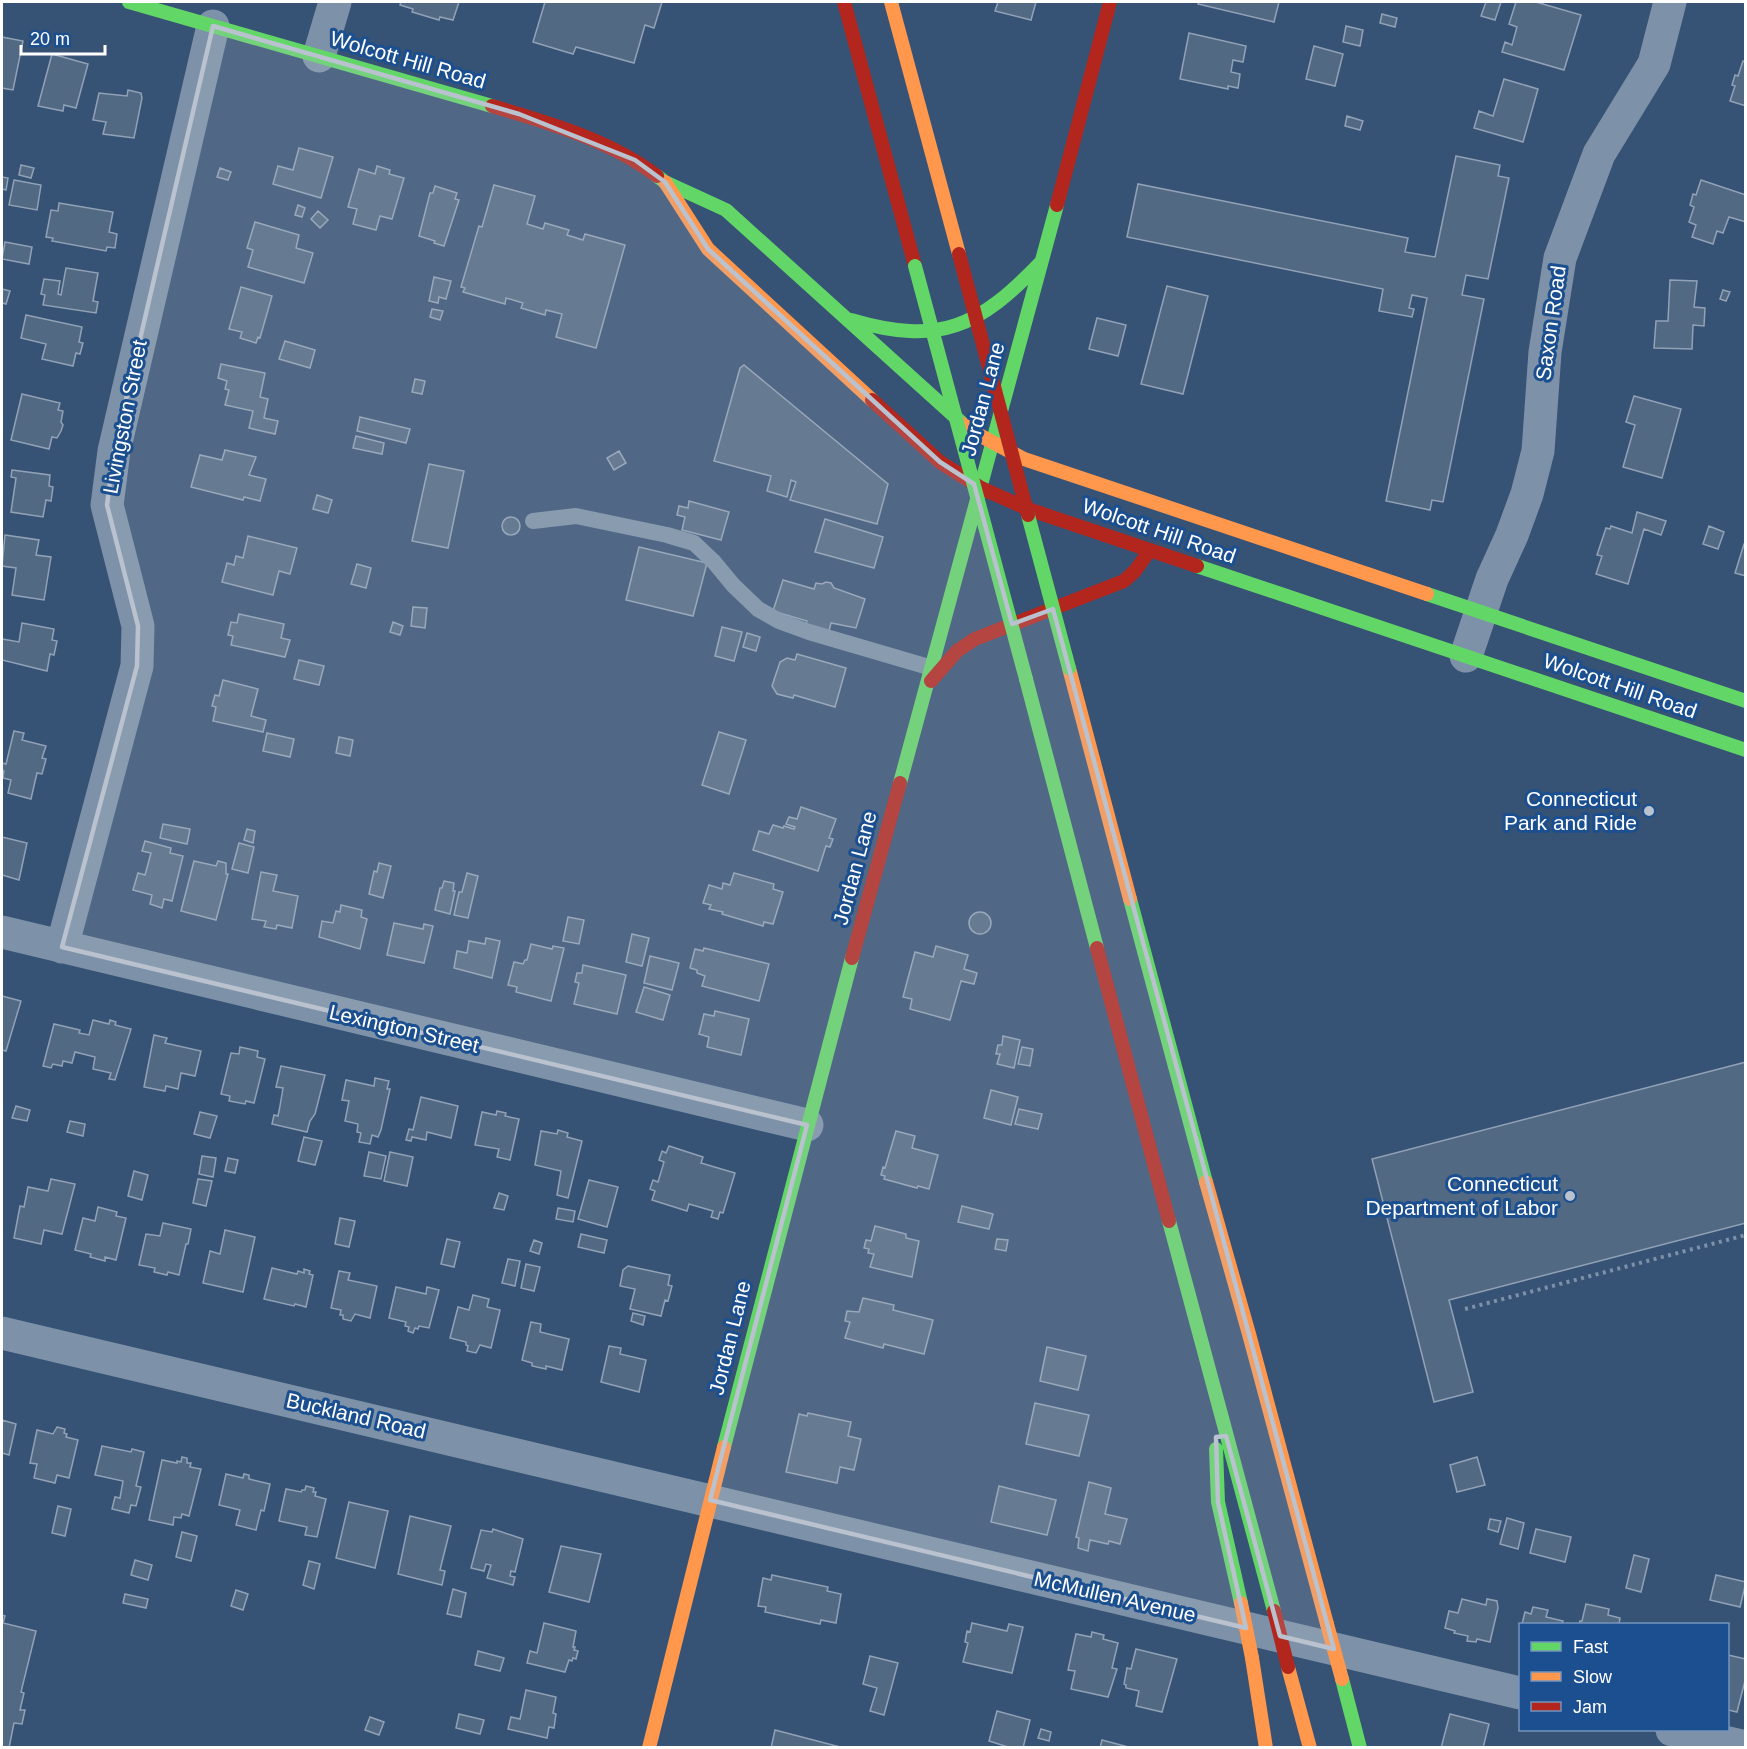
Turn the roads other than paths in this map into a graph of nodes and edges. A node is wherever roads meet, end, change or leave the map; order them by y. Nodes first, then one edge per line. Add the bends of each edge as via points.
1 (129, 2) edge
2 (335, 2) edge
3 (844, 2) edge
4 (891, 2) edge
5 (1110, 2) edge
6 (1670, 2) edge
7 (213, 26) junction
8 (320, 56) junction
9 (665, 182) junction
10 (1042, 261) junction
11 (843, 317) junction
12 (994, 442) junction
13 (981, 488) junction
14 (533, 521) dead end
15 (1150, 550) junction
16 (1480, 612) junction
17 (1466, 656) junction
18 (932, 668) junction
19 (926, 687) junction
20 (1746, 701) edge
21 (1746, 750) edge
22 (2, 932) edge
23 (62, 946) junction
24 (807, 1125) junction
25 (2, 1333) edge
26 (1214, 1393) junction
27 (710, 1500) junction
28 (1519, 1694) edge
29 (1676, 1731) edge
30 (1746, 1747) edge
31 (649, 1748) edge
32 (1266, 1748) edge
33 (1310, 1748) edge
34 (1360, 1748) edge

1 - 7 main road, Wolcott Hill Road
2 - 8 street
3 - 26 main road, bridge
4 - 34 main road, bridge
5 - 10 main road, Jordan Lane
6 - 16 street, Saxon Road via 1654,64 1599,154 1560,258 1545,352 1538,451 1527,494
7 - 8 main road, Wolcott Hill Road
7 - 23 street, Livingston Street via 114,451 107,505 138,626 137,666
8 - 9 main road, Wolcott Hill Road via 563,128 619,152
9 - 11 main road, Wolcott Hill Road via 726,210 766,254
9 - 13 main road, Wolcott Hill Road via 708,249 745,276 940,462
10 - 11 main road via 993,307 944,329 914,334 894,332
10 - 12 main road, Jordan Lane
11 - 12 main road, Wolcott Hill Road via 955,418
12 - 13 main road, Jordan Lane
12 - 16 main road, Wolcott Hill Road via 1035,463
13 - 15 main road, Wolcott Hill Road via 1028,509
13 - 18 main road, Jordan Lane
14 - 18 lane via 576,516 694,543 758,609 779,621
15 - 17 main road, Wolcott Hill Road
15 - 19 main road via 1124,581 965,645
16 - 17 street, Saxon Road
16 - 20 main road, Wolcott Hill Road
17 - 21 main road, Wolcott Hill Road
18 - 19 main road, Jordan Lane
19 - 24 main road, Jordan Lane
22 - 23 street, Lexington Street
23 - 24 street, Lexington Street
24 - 27 main road, Jordan Lane
25 - 27 street, Buckland Road
26 - 32 main road, bridge via 1218,1502 1252,1658
26 - 33 main road, bridge
27 - 28 street, McMullen Avenue
27 - 31 main road, Jordan Lane
29 - 30 street

